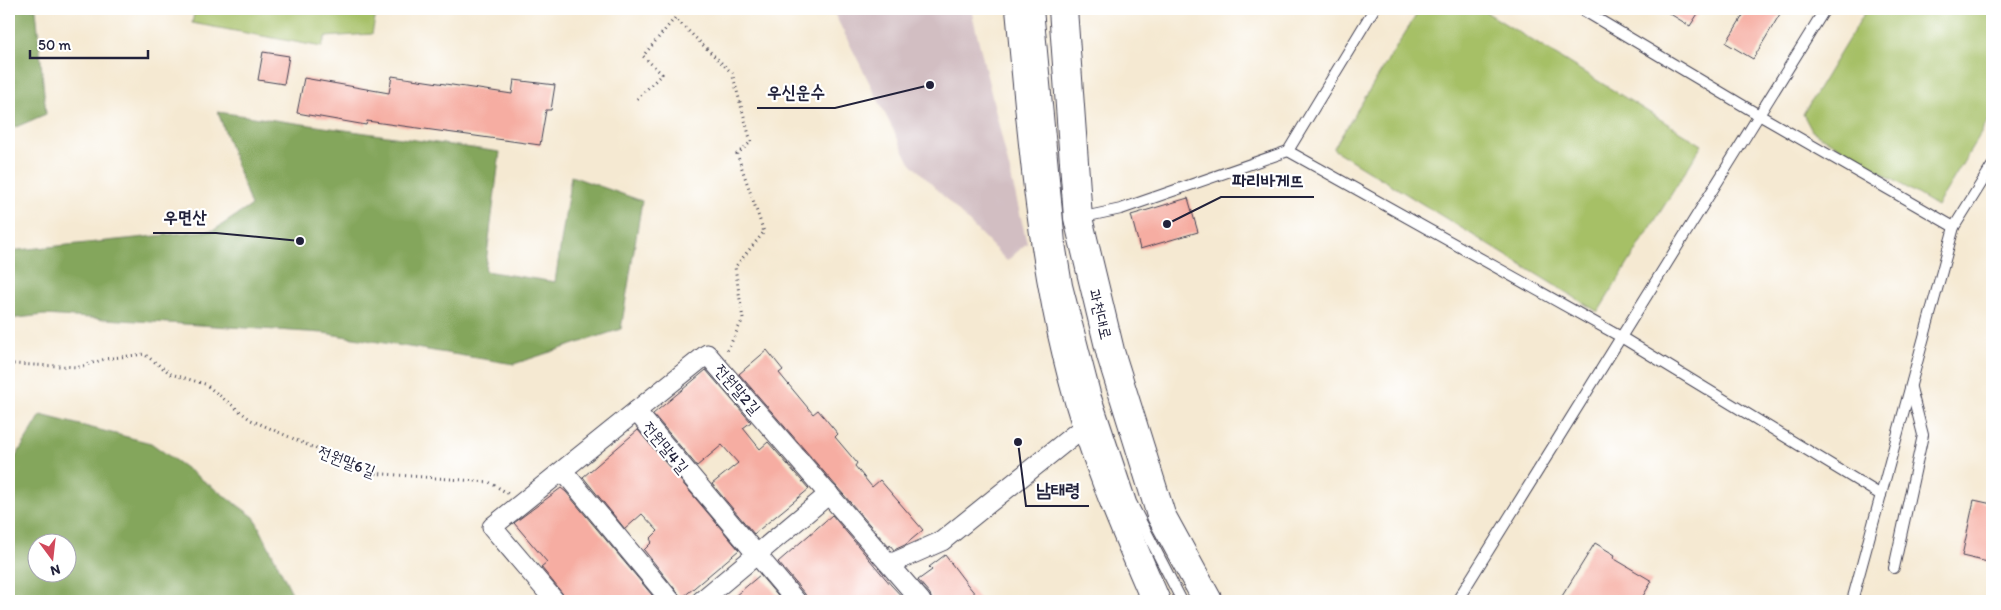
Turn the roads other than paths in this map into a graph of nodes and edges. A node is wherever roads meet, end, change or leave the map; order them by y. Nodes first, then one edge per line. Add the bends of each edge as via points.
1 (1020, 9) edge
2 (1038, 9) edge
3 (1062, 9) edge
4 (1374, 9) edge
5 (1581, 9) edge
6 (1825, 9) edge
7 (1759, 115) junction
8 (1288, 152) junction
9 (1992, 166) edge
10 (1078, 218) junction
11 (1954, 227) junction
12 (1621, 337) junction
13 (1910, 388) junction
14 (636, 411) junction
15 (1086, 425) junction
16 (563, 471) junction
17 (829, 494) junction
18 (1881, 494) junction
19 (757, 555) junction
20 (890, 564) junction
21 (1894, 568) dead end
22 (555, 601) edge
23 (671, 601) edge
24 (701, 601) edge
25 (796, 601) edge
26 (921, 601) edge
27 (1156, 601) edge
28 (1182, 601) edge
29 (1208, 601) edge
30 (1457, 601) edge
31 (1852, 601) edge

1 - 15 main road via 1048,269
2 - 28 lane via 1060,243 1067,285 1096,397 1130,502
3 - 10 main road, 과천대로
4 - 8 lane
5 - 7 lane
6 - 7 lane
7 - 11 lane
7 - 12 lane
8 - 10 lane via 1122,209
8 - 12 lane
9 - 11 lane
10 - 29 main road, 과천대로 via 1111,355 1161,515
11 - 13 lane
12 - 18 lane
12 - 30 lane
13 - 18 lane
13 - 21 lane via 1923,435
14 - 16 street, 전원말4길
14 - 17 street, 전원말2길 via 707,354
14 - 19 street, 전원말4길
15 - 20 street via 942,541
15 - 27 main road via 1116,508
16 - 22 street via 492,527
16 - 23 street
17 - 19 street
17 - 20 street, 전원말2길
18 - 31 lane
19 - 24 street
19 - 25 street, 전원말4길
20 - 26 street, 전원말2길

